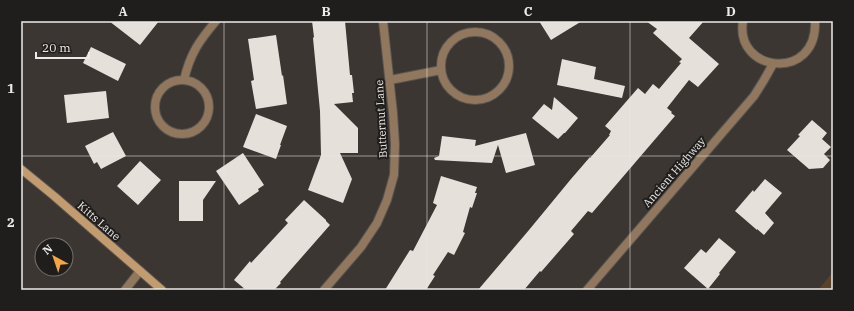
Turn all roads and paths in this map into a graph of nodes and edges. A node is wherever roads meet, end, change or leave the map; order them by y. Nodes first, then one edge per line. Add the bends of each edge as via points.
1 (216, 21) edge
2 (383, 21) edge
3 (743, 21) edge
4 (814, 21) edge
5 (773, 64) junction
6 (441, 70) junction
7 (184, 80) junction
8 (390, 80) junction
9 (21, 169) edge
10 (140, 271) junction
11 (125, 290) edge
12 (162, 290) edge
13 (324, 290) edge
14 (587, 290) edge

1 - 7 street via 193,52
2 - 8 street, Butternut Lane
3 - 5 street via 746,45 753,54
4 - 5 street via 815,33 805,53 784,64
5 - 14 street, Ancient Highway via 754,96
6 - 6 street via 444,81 460,98 484,100 503,86 508,76 509,64 507,54 493,37 472,32 452,41 445,49 441,59
6 - 8 street
7 - 7 street via 169,83 158,94 155,102 155,110 161,124 167,129 182,133 190,132 202,124 208,111 207,97 203,90 198,85
8 - 13 street, Butternut Lane via 395,144 394,174 387,200 361,247
9 - 10 street, Kitts Lane
10 - 11 street
10 - 12 street, Kitts Lane

